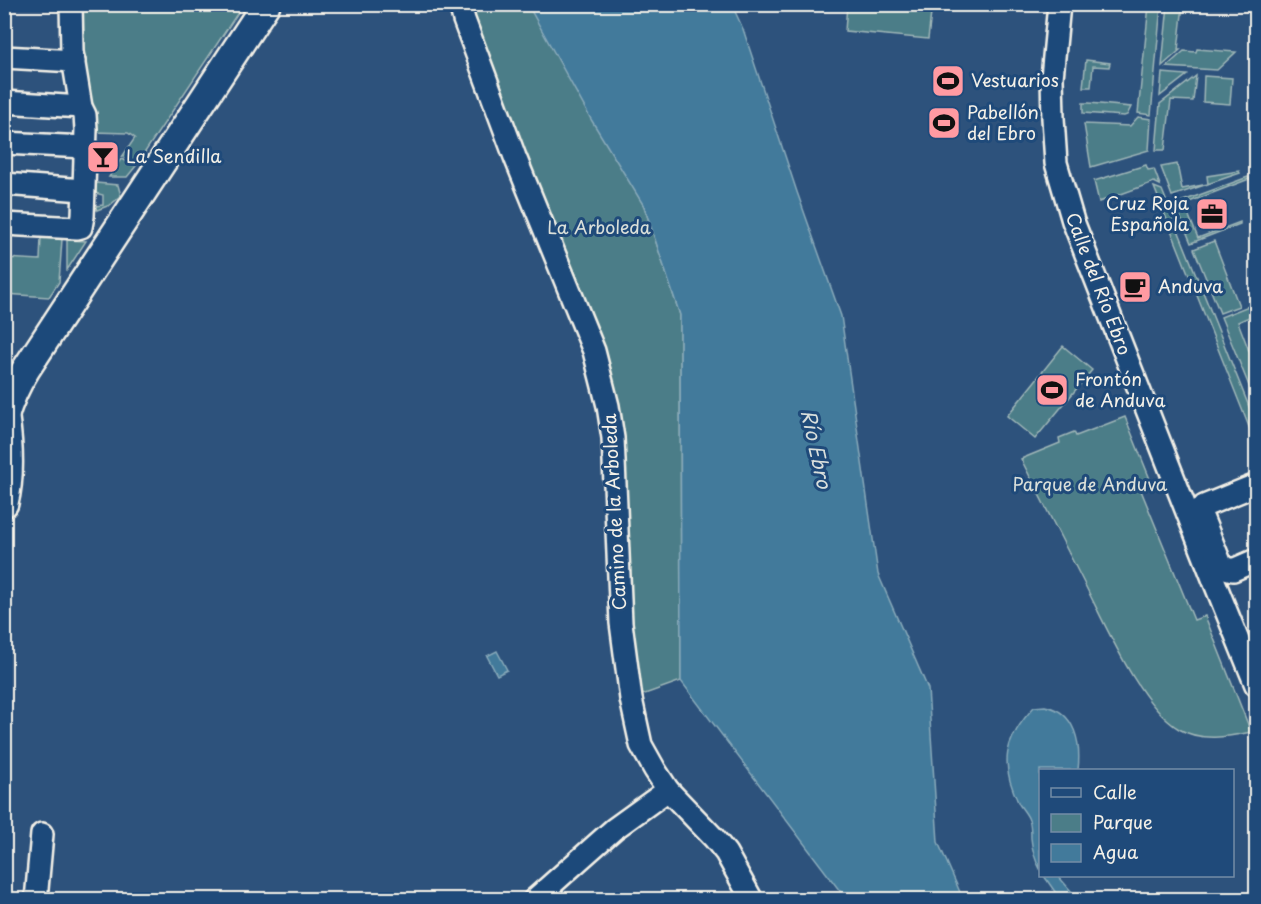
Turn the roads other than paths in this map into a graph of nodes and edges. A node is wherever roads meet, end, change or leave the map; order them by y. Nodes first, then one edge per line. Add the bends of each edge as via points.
1 (71, 4) edge
2 (266, 4) edge
3 (460, 4) edge
4 (1059, 4) edge
5 (4, 57) edge
6 (74, 61) junction
7 (4, 102) edge
8 (81, 107) junction
9 (4, 142) edge
10 (85, 147) junction
11 (4, 184) edge
12 (83, 190) junction
13 (83, 216) junction
14 (4, 224) edge
15 (109, 229) junction
16 (4, 418) edge
17 (1257, 479) edge
18 (1257, 485) edge
19 (4, 503) edge
20 (1186, 508) junction
21 (4, 515) edge
22 (4, 526) edge
23 (1257, 560) edge
24 (1257, 565) edge
25 (1214, 581) junction
26 (1257, 684) edge
27 (668, 790) junction
28 (42, 834) dead end
29 (36, 900) edge
30 (534, 900) edge
31 (752, 900) edge

1 - 6 street
2 - 15 main road
3 - 27 street, Camino de la Arboleda via 511,146 594,351 613,438 621,623 631,699 641,745
4 - 20 street, Calle del Río Ebro via 1052,78 1056,163 1075,226
5 - 6 street
6 - 8 street
7 - 8 street
8 - 10 street via 85,115
9 - 10 street
10 - 12 street
11 - 12 street
12 - 13 street
13 - 14 street via 81,227 77,228
13 - 15 street via 92,224
15 - 16 main road via 15,388
16 - 19 main road via 9,464
17 - 20 street
18 - 23 street via 1204,506 1200,512 1222,567 1233,570
20 - 25 street, Calle del Río Ebro
21 - 22 main road
24 - 25 street
25 - 26 street, Calle del Río Ebro
27 - 30 street via 614,829
27 - 31 street, Camino de la Arboleda via 726,853
28 - 29 street

